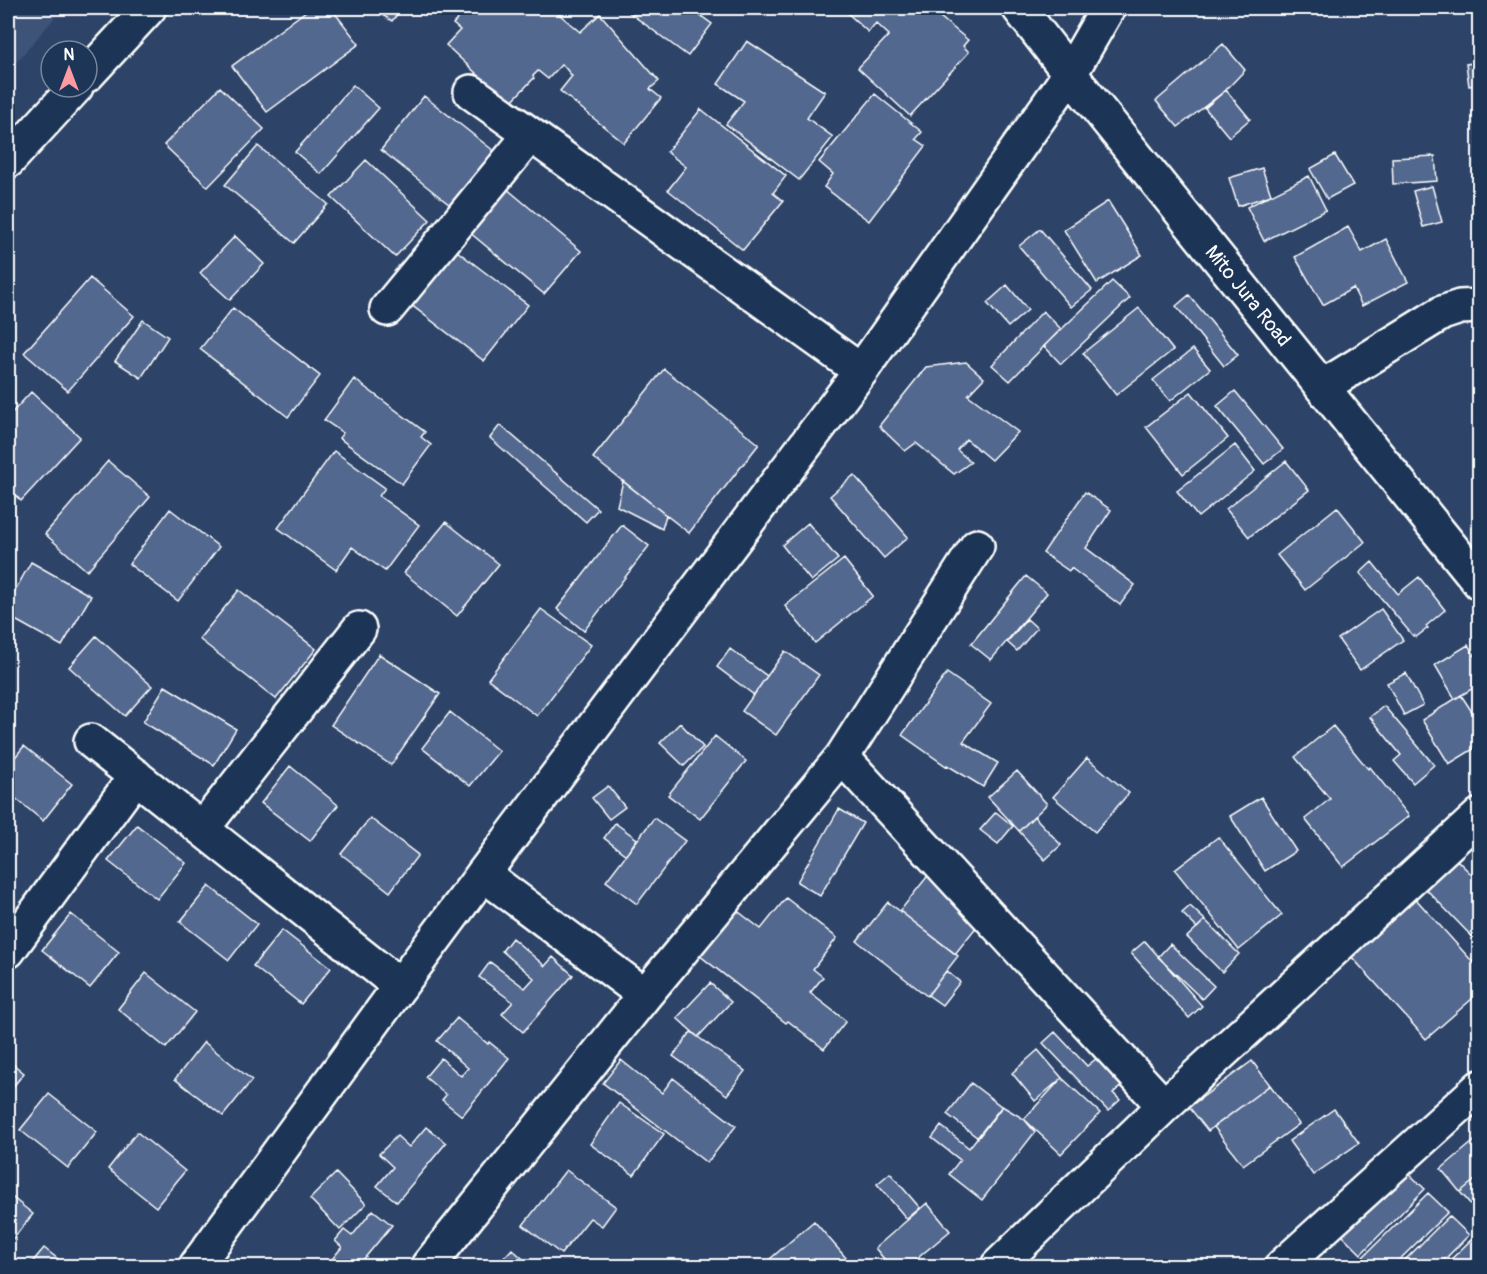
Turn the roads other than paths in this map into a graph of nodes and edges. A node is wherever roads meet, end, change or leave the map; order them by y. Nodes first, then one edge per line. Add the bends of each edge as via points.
1 (150, 8) edge
2 (1019, 8) edge
3 (1108, 8) edge
4 (99, 62) edge
5 (1070, 74) junction
6 (471, 92) dead end
7 (65, 99) edge
8 (530, 135) junction
9 (8, 161) edge
10 (1479, 306) edge
11 (387, 309) dead end
12 (861, 371) junction
13 (1322, 387) junction
14 (977, 546) dead end
15 (1479, 583) edge
16 (358, 629) dead end
17 (91, 741) dead end
18 (842, 757) junction
19 (136, 776) junction
20 (1479, 814) edge
21 (202, 829) junction
22 (483, 874) junction
23 (8, 951) edge
24 (400, 986) junction
25 (645, 995) junction
26 (1479, 1087) edge
27 (1164, 1106) junction
28 (1315, 1256) edge
29 (196, 1266) edge
30 (428, 1266) edge
31 (998, 1266) edge
32 (1282, 1266) edge

1 - 4 street
2 - 5 street, Mito Jura Road
3 - 5 street
5 - 12 street
5 - 13 street, Mito Jura Road
6 - 8 street
7 - 9 street
8 - 11 street
8 - 12 street
10 - 13 street via 1443,313
12 - 22 street
13 - 15 street, Mito Jura Road
14 - 18 street
16 - 21 street
17 - 19 street
18 - 25 street
18 - 27 street
19 - 21 street
19 - 23 street
20 - 27 street
21 - 24 street
22 - 24 street
22 - 25 street
24 - 29 street
25 - 30 street
26 - 28 street
27 - 31 street
28 - 32 street

